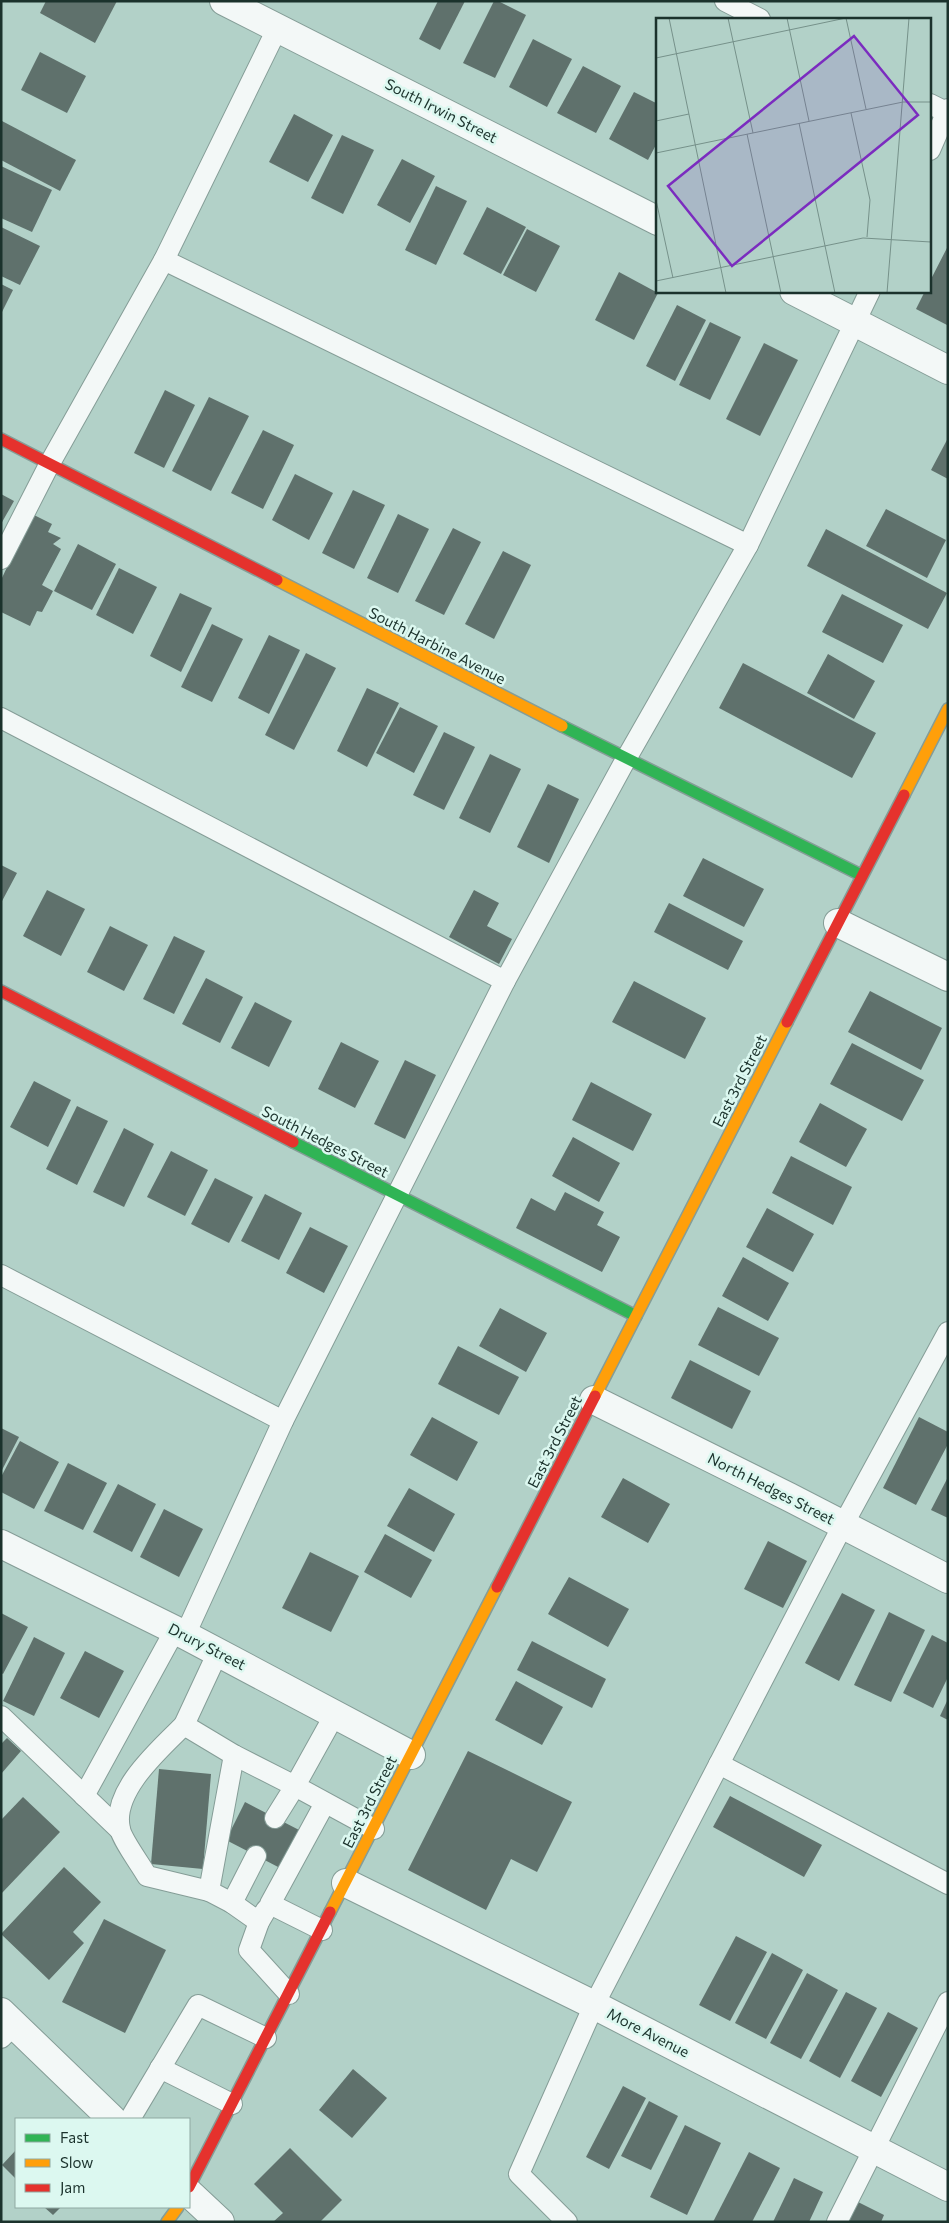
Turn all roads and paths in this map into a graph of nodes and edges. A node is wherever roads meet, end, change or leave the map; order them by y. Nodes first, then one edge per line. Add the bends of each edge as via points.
1 (224, 1) edge
2 (725, 1) edge
3 (758, 18) edge
4 (277, 29) junction
5 (941, 109) edge
6 (932, 143) edge
7 (656, 220) edge
8 (164, 260) junction
9 (796, 292) edge
10 (870, 292) edge
11 (856, 323) junction
12 (948, 370) edge
13 (1, 438) edge
14 (50, 463) junction
15 (748, 545) junction
16 (1, 559) edge
17 (947, 714) edge
18 (1, 718) edge
19 (626, 760) junction
20 (861, 875) junction
21 (838, 923) junction
22 (948, 977) edge
23 (505, 981) junction
24 (1, 991) edge
25 (398, 1196) junction
26 (1, 1275) edge
27 (636, 1316) junction
28 (948, 1332) edge
29 (594, 1400) junction
30 (283, 1421) junction
31 (843, 1525) junction
32 (1, 1544) edge
33 (948, 1579) edge
34 (180, 1632) junction
35 (218, 1652) junction
36 (335, 1714) junction
37 (1, 1716) edge
38 (184, 1725) junction
39 (234, 1755) junction
40 (411, 1755) junction
41 (719, 1764) junction
42 (295, 1786) junction
43 (84, 1796) junction
44 (325, 1803) junction
45 (275, 1818) dead end
46 (374, 1829) junction
47 (120, 1830) junction
48 (256, 1856) dead end
49 (346, 1883) junction
50 (948, 1884) edge
51 (209, 1891) junction
52 (232, 1903) junction
53 (270, 1904) junction
54 (259, 1922) junction
55 (322, 1930) junction
56 (289, 1994) junction
57 (948, 2002) edge
58 (594, 2005) junction
59 (6, 2025) edge
60 (266, 2038) junction
61 (160, 2068) junction
62 (232, 2104) junction
63 (111, 2118) edge
64 (131, 2118) edge
65 (874, 2149) junction
66 (190, 2186) edge
67 (948, 2187) edge
68 (190, 2194) edge
69 (177, 2208) edge
70 (558, 2219) edge
71 (167, 2222) edge
72 (220, 2222) edge
73 (838, 2222) edge

1 - 4 street, South Irwin Street
2 - 3 lane
4 - 7 street, South Irwin Street
4 - 8 lane
5 - 6 lane
8 - 14 lane
8 - 15 lane
9 - 11 street
10 - 11 lane
11 - 12 street
11 - 15 lane
13 - 14 main road, South Harbine Avenue
14 - 16 lane
14 - 19 main road, South Harbine Avenue
15 - 19 lane
17 - 20 main road, East 3rd Street
18 - 23 lane
19 - 20 main road, South Harbine Avenue
19 - 23 lane
20 - 21 main road, East 3rd Street
21 - 22 street
21 - 27 main road, East 3rd Street
23 - 25 lane
24 - 25 main road, South Hedges Street
25 - 27 main road, South Hedges Street
25 - 30 lane
26 - 30 lane
27 - 29 main road, East 3rd Street
28 - 31 lane
29 - 31 street, North Hedges Street
29 - 40 main road, East 3rd Street
30 - 34 lane
31 - 33 street, North Hedges Street
31 - 41 lane
32 - 34 street, Drury Street
34 - 35 street, Drury Street
34 - 43 lane
35 - 36 street, Drury Street
35 - 38 lane
36 - 40 street, Drury Street
36 - 42 lane
37 - 43 lane
38 - 39 lane
38 - 47 lane via 145,1765 120,1803
39 - 42 lane
39 - 51 lane
40 - 46 main road, East 3rd Street
41 - 50 lane
41 - 58 lane
42 - 44 lane
42 - 45 lane
43 - 47 lane
44 - 46 lane
44 - 53 lane
46 - 49 main road, East 3rd Street
47 - 51 lane via 148,1876
48 - 52 lane
49 - 55 main road, East 3rd Street
49 - 58 street, More Avenue
51 - 52 lane
52 - 54 lane
53 - 54 lane
53 - 55 lane
54 - 56 lane via 249,1950
55 - 56 main road, East 3rd Street
56 - 60 main road, East 3rd Street
57 - 65 lane
58 - 65 street, More Avenue
58 - 70 lane via 519,2174
59 - 63 street
60 - 61 lane via 198,2005
60 - 62 main road, East 3rd Street
61 - 62 lane
61 - 64 lane
62 - 66 main road, East 3rd Street
65 - 67 street, More Avenue
65 - 73 lane
68 - 72 street
69 - 71 main road

